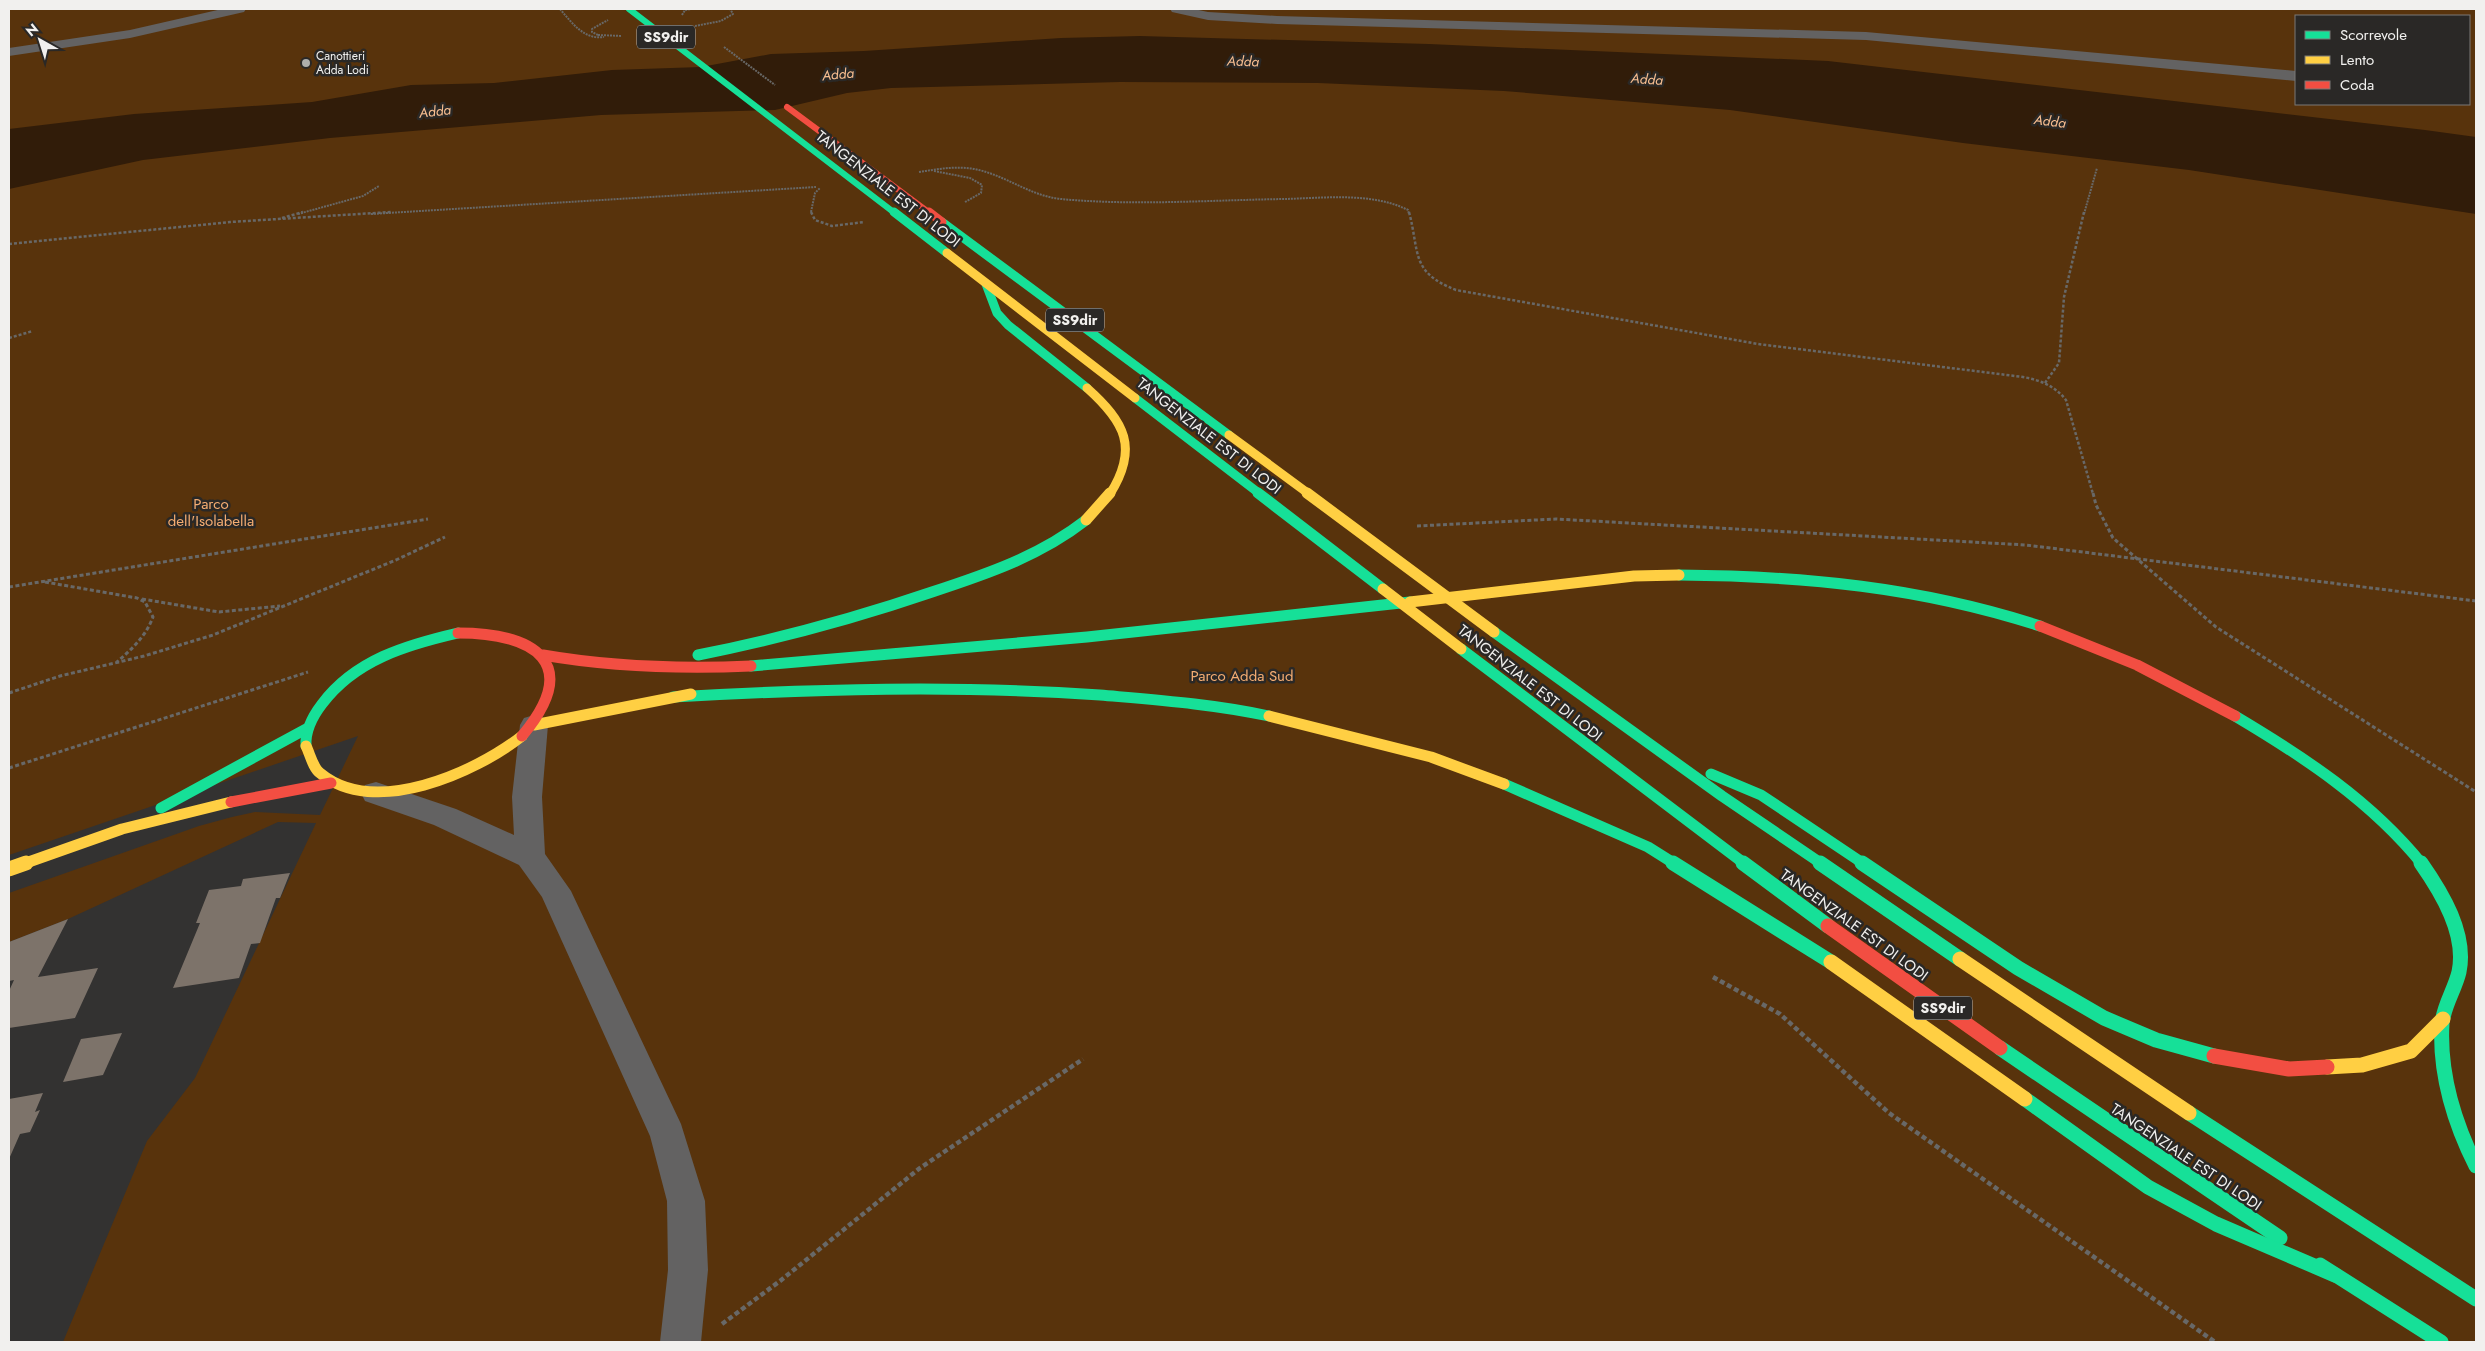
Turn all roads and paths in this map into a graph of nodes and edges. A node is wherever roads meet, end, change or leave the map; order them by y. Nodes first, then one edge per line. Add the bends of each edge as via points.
1 (239, 9) edge
2 (560, 9) edge
3 (628, 9) edge
4 (692, 9) edge
5 (730, 9) edge
6 (1177, 9) edge
7 (733, 14) dead end
8 (682, 15) dead end
9 (607, 36) dead end
10 (9, 52) edge
11 (2295, 76) edge
12 (775, 98) dead end
13 (2097, 168) dead end
14 (928, 171) junction
15 (919, 172) dead end
16 (379, 186) dead end
17 (960, 204) dead end
18 (811, 212) dead end
19 (274, 220) junction
20 (9, 244) edge
21 (986, 284) junction
22 (33, 331) dead end
23 (9, 338) edge
24 (2045, 383) junction
25 (428, 519) dead end
26 (1417, 526) dead end
27 (445, 538) dead end
28 (2135, 557) junction
29 (42, 582) junction
30 (9, 587) edge
31 (137, 598) junction
32 (2476, 601) edge
33 (284, 606) junction
34 (980, 648) junction
35 (543, 655) junction
36 (116, 662) junction
37 (618, 668) junction
38 (315, 669) dead end
39 (827, 671) dead end
40 (779, 680) dead end
41 (9, 694) edge
42 (673, 697) junction
43 (534, 725) junction
44 (306, 729) junction
45 (1671, 760) junction
46 (9, 768) edge
47 (331, 783) junction
48 (376, 792) junction
49 (2476, 792) edge
50 (122, 829) junction
51 (530, 856) junction
52 (9, 869) edge
53 (1713, 977) dead end
54 (2443, 1019) junction
55 (1083, 1059) dead end
56 (2476, 1166) edge
57 (2335, 1275) junction
58 (2476, 1299) edge
59 (720, 1326) dead end
60 (681, 1342) edge
61 (2214, 1342) edge
62 (2441, 1342) edge

1 - 10 street via 130,34
2 - 9 path via 589,37
3 - 21 main road, TANGENZIALE EST DI LODI / SS9dir, bridge
4 - 8 path via 685,10
5 - 7 path
6 - 11 street via 1208,16 1267,20 1866,36
12 - 45 main road, TANGENZIALE EST DI LODI / SS9dir, bridge
13 - 24 path via 2076,240 2064,297 2059,363
14 - 15 path
14 - 17 path via 978,182 983,189 974,199
14 - 24 path via 953,168 980,170 1041,196 1077,199 1162,202 1382,200 1408,210 1421,270 1439,285 1456,290 1758,344 2023,377
16 - 19 path via 363,196
18 - 19 path via 815,193 825,186
19 - 20 path
21 - 37 main road via 1002,319 1094,393 1120,423 1126,439 1122,470 1097,511 1067,536 1022,558 892,606 724,650
21 - 57 main road, TANGENZIALE EST DI LODI / SS9dir, bridge via 1659,802 2119,1131
22 - 23 path
24 - 28 path via 2066,400 2104,522 2113,538
25 - 29 path
26 - 28 path via 1611,521 2026,545
27 - 33 path
28 - 32 path
28 - 49 path via 2216,627
29 - 30 path
29 - 31 path
31 - 33 path via 219,612
31 - 36 path via 151,609 150,627 145,636
33 - 36 path via 195,641
34 - 37 main road via 714,668
34 - 39 main road
34 - 54 main road via 1634,576 1714,574 1793,578 1874,587 1953,602 2028,622 2189,690 2266,734 2345,786 2404,841 2447,900 2462,963
35 - 37 main road
35 - 43 main road via 552,676 549,700
35 - 44 main road via 523,641 493,633 458,633 420,640 382,655 347,676 320,702
36 - 41 path via 60,676
38 - 46 path
40 - 42 main road
42 - 43 main road
42 - 57 main road via 848,689 1088,693 1236,709 1431,757 1540,798 1648,847 1880,995 2148,1187 2216,1224
43 - 48 main road via 504,752 465,774 420,788
43 - 51 street via 526,797
44 - 47 main road via 304,750 313,769
44 - 50 main road
45 - 54 main road via 1728,779 1761,796 2048,986 2104,1018 2156,1040 2226,1059 2289,1069 2362,1066 2411,1051
45 - 58 main road, TANGENZIALE EST DI LODI / SS9dir via 2057,1025
47 - 48 main road via 352,790
47 - 50 main road via 212,806
48 - 51 street via 446,818
50 - 52 main road
51 - 60 street via 554,891 668,1136 686,1201 688,1270
53 - 61 path via 1780,1014 1889,1113
54 - 56 main road via 2444,1082 2455,1124
55 - 59 path via 920,1168
57 - 62 main road, TANGENZIALE EST DI LODI / SS9dir

